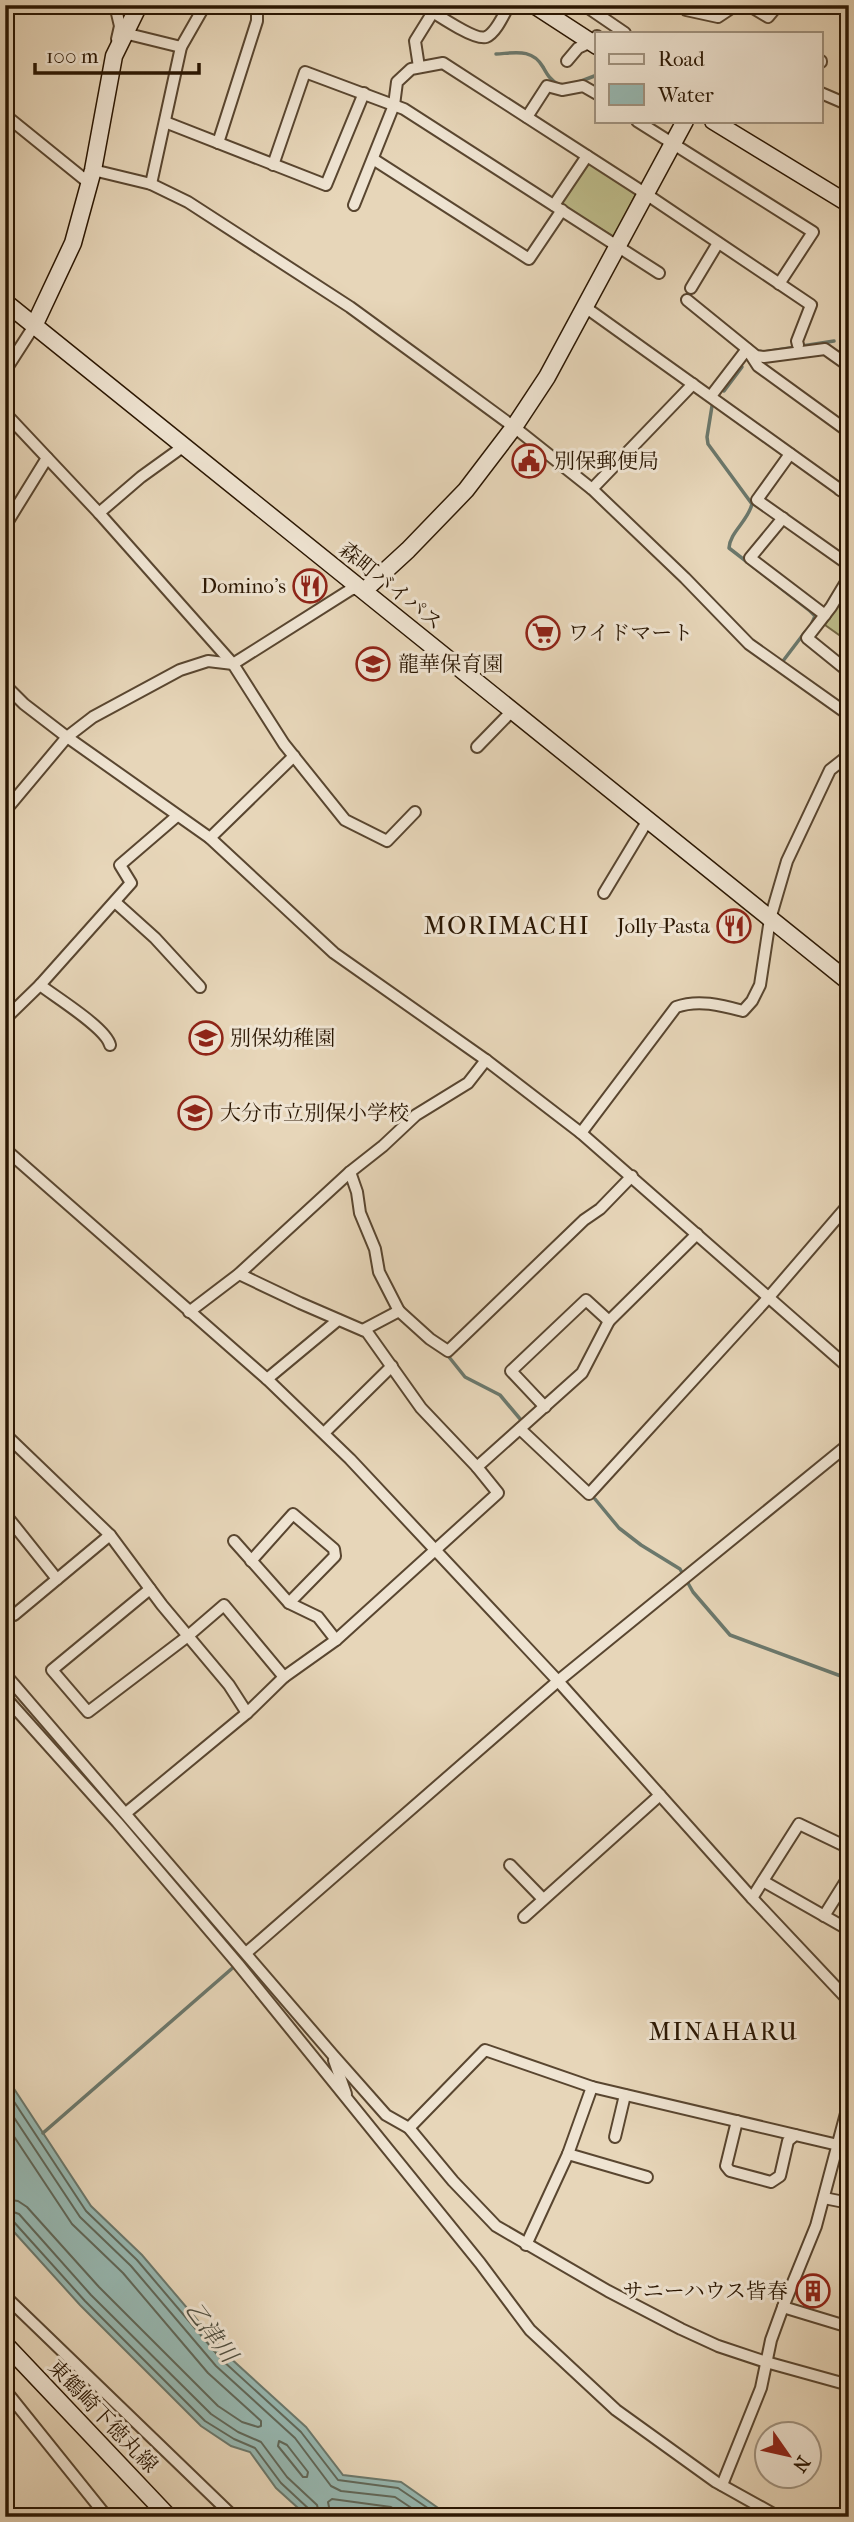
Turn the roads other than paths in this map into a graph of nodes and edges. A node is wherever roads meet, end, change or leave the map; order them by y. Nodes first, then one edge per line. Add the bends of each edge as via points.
1 (115, 5) edge
2 (139, 5) edge
3 (205, 5) edge
4 (250, 5) edge
5 (422, 5) edge
6 (509, 5) edge
7 (534, 5) edge
8 (683, 5) edge
9 (736, 5) edge
10 (748, 5) edge
11 (778, 5) edge
12 (591, 7) edge
13 (433, 12) junction
14 (608, 23) junction
15 (601, 32) edge
16 (623, 32) edge
17 (124, 33) junction
18 (595, 38) edge
19 (595, 40) edge
20 (181, 47) junction
21 (114, 56) junction
22 (567, 61) dead end
23 (419, 67) junction
24 (363, 93) junction
25 (595, 93) edge
26 (822, 93) edge
27 (394, 105) junction
28 (849, 105) edge
29 (5, 115) edge
30 (527, 117) junction
31 (165, 122) junction
32 (639, 122) edge
33 (684, 122) edge
34 (715, 122) edge
35 (218, 143) junction
36 (673, 144) junction
37 (587, 156) junction
38 (373, 159) junction
39 (273, 165) junction
40 (91, 177) junction
41 (151, 184) junction
42 (646, 194) junction
43 (849, 204) edge
44 (354, 205) dead end
45 (558, 208) junction
46 (718, 243) junction
47 (618, 246) junction
48 (659, 273) dead end
49 (779, 284) junction
50 (691, 288) dead end
51 (687, 300) dead end
52 (5, 302) edge
53 (585, 307) junction
54 (34, 326) junction
55 (799, 345) dead end
56 (747, 349) junction
57 (849, 366) edge
58 (5, 371) edge
59 (693, 384) junction
60 (711, 396) junction
61 (5, 413) edge
62 (514, 427) junction
63 (849, 432) edge
64 (184, 446) junction
65 (790, 454) junction
66 (47, 458) junction
67 (849, 478) edge
68 (592, 489) junction
69 (844, 493) edge
70 (99, 513) junction
71 (783, 518) junction
72 (5, 526) edge
73 (849, 565) edge
74 (849, 577) edge
75 (365, 586) junction
76 (825, 615) junction
77 (233, 664) junction
78 (849, 672) edge
79 (5, 685) edge
80 (512, 711) junction
81 (849, 715) edge
82 (67, 737) junction
83 (477, 747) dead end
84 (849, 755) edge
85 (294, 756) junction
86 (5, 811) edge
87 (415, 812) dead end
88 (177, 816) junction
89 (648, 820) junction
90 (210, 838) junction
91 (604, 893) dead end
92 (115, 902) junction
93 (770, 919) junction
94 (849, 982) edge
95 (40, 985) junction
96 (200, 987) dead end
97 (5, 1019) edge
98 (110, 1045) dead end
99 (486, 1060) junction
100 (581, 1133) junction
101 (5, 1149) edge
102 (350, 1172) junction
103 (632, 1176) junction
104 (849, 1204) edge
105 (697, 1234) junction
106 (239, 1274) junction
107 (769, 1297) junction
108 (400, 1311) junction
109 (189, 1312) junction
110 (338, 1320) junction
111 (609, 1321) junction
112 (363, 1330) junction
113 (392, 1366) junction
114 (849, 1368) edge
115 (267, 1379) junction
116 (545, 1407) junction
117 (520, 1429) junction
118 (324, 1433) junction
119 (5, 1434) edge
120 (849, 1444) edge
121 (477, 1467) junction
122 (5, 1514) edge
123 (110, 1535) junction
124 (234, 1541) dead end
125 (435, 1550) junction
126 (251, 1561) junction
127 (57, 1579) junction
128 (150, 1589) junction
129 (5, 1604) edge
130 (289, 1604) junction
131 (188, 1636) junction
132 (336, 1640) junction
133 (5, 1674) edge
134 (284, 1677) junction
135 (558, 1681) junction
136 (5, 1697) edge
137 (247, 1713) junction
138 (660, 1795) junction
139 (126, 1813) junction
140 (849, 1848) edge
141 (510, 1864) dead end
142 (849, 1876) edge
143 (763, 1881) junction
144 (752, 1898) junction
145 (543, 1899) junction
146 (824, 1916) junction
147 (524, 1917) dead end
148 (849, 1930) edge
149 (246, 1953) junction
150 (849, 2001) edge
151 (332, 2054) junction
152 (592, 2087) junction
153 (625, 2095) junction
154 (849, 2102) edge
155 (350, 2105) junction
156 (737, 2121) junction
157 (410, 2128) junction
158 (795, 2135) junction
159 (615, 2137) dead end
160 (842, 2143) edge
161 (568, 2154) junction
162 (647, 2177) dead end
163 (824, 2198) junction
164 (849, 2203) edge
165 (526, 2245) junction
166 (5, 2296) edge
167 (783, 2307) junction
168 (849, 2328) edge
169 (5, 2344) edge
170 (766, 2362) junction
171 (849, 2385) edge
172 (5, 2390) edge
173 (722, 2485) junction
174 (161, 2514) edge
175 (107, 2517) edge
176 (233, 2517) edge
177 (779, 2517) edge

1 - 21 street via 120,26
2 - 17 street
3 - 20 street
4 - 35 street via 257,9 257,21
5 - 13 street
6 - 13 street via 484,38
7 - 18 street
8 - 9 street via 685,10 718,18
10 - 11 street via 768,17
12 - 14 street
13 - 23 street via 415,41
14 - 15 street
14 - 16 street
17 - 20 street
17 - 21 street
19 - 22 street via 578,48
20 - 31 street
21 - 40 street
23 - 27 street via 397,82
23 - 30 street via 443,63
24 - 27 street
24 - 39 street via 326,185
24 - 39 street via 305,72
25 - 30 street via 583,86 562,90 547,86
26 - 28 street
27 - 38 street
27 - 45 street
29 - 40 street
30 - 37 street
31 - 35 street
31 - 41 street
32 - 36 street
33 - 36 street
34 - 43 street
35 - 39 street
36 - 42 street
36 - 49 street via 813,232
37 - 42 street
37 - 45 street
38 - 44 street
38 - 45 street via 529,259
40 - 41 street
40 - 54 street via 74,243
41 - 62 street via 188,202 350,307
42 - 46 street
42 - 47 street
45 - 47 street
46 - 49 street
46 - 50 street
47 - 48 street
47 - 53 street
49 - 55 street via 811,306
51 - 56 street
52 - 54 street, 森町バイパス
53 - 59 street
53 - 62 street via 548,377
54 - 58 street
54 - 64 street, 森町バイパス
56 - 57 street via 764,357 825,349
56 - 60 street
56 - 63 street via 758,366
59 - 60 street
59 - 68 street
60 - 65 street
61 - 66 street
62 - 68 street
62 - 75 street via 466,490 408,550
64 - 70 street
64 - 75 street, 森町バイパス
65 - 69 street
65 - 71 street via 757,500
66 - 70 street
66 - 72 street
67 - 69 street
68 - 81 street via 749,644
70 - 77 street
71 - 73 street
71 - 76 street via 750,558
74 - 76 street
75 - 77 street via 350,590
75 - 80 street, 森町バイパス
76 - 78 street via 807,638
77 - 82 street via 208,661 180,670 93,717
77 - 85 street
79 - 82 street
80 - 83 street
80 - 89 street, 森町バイパス
82 - 86 street
82 - 88 street
84 - 93 street via 830,770 814,802 787,861
85 - 87 street via 345,820 387,841
85 - 90 street
88 - 90 street
88 - 92 street via 120,865 131,883
89 - 91 street
89 - 93 street, 森町バイパス
90 - 99 street via 334,953
92 - 95 street
92 - 96 street
93 - 94 street, 森町バイパス
93 - 100 street via 760,985 748,1007 743,1011 689,1002 676,1007
95 - 97 street
95 - 98 street via 100,1031
99 - 100 street
99 - 102 street via 468,1083 416,1115
100 - 103 street
101 - 109 street
102 - 106 street
102 - 108 street via 379,1272
103 - 105 street
103 - 108 street via 447,1351
104 - 107 street
105 - 107 street
105 - 111 street
106 - 109 street
106 - 110 street
107 - 114 street
107 - 117 street via 589,1494
108 - 112 street
109 - 115 street
110 - 112 street
110 - 115 street
111 - 116 street via 582,1373
111 - 116 street via 586,1300 511,1371
112 - 113 street
113 - 118 street
113 - 121 street via 421,1408
115 - 118 street
116 - 117 street
117 - 121 street
118 - 125 street
119 - 123 street
120 - 135 street
121 - 125 street via 498,1493
122 - 127 street
123 - 127 street
123 - 128 street
124 - 126 street
125 - 132 street
125 - 135 street
126 - 130 street
126 - 130 street via 293,1514 334,1549 335,1556
127 - 129 street via 14,1615
128 - 131 street
128 - 131 street via 52,1670 88,1712
130 - 132 street via 318,1617
131 - 134 street via 224,1605
131 - 137 street
132 - 134 street
133 - 139 street
134 - 137 street
135 - 138 street
135 - 149 street
136 - 155 street via 173,1887
137 - 139 street
138 - 144 street
138 - 145 street
139 - 149 street
140 - 143 street via 799,1825
141 - 145 street
142 - 146 street
143 - 144 street
143 - 146 street
144 - 150 street
145 - 147 street
146 - 148 street
149 - 151 street
151 - 155 street
151 - 157 street via 386,2115
152 - 153 street
152 - 157 street via 485,2050
152 - 161 street
153 - 156 street
153 - 159 street
154 - 160 street
155 - 173 street via 530,2330 616,2410
156 - 158 street
156 - 158 street via 726,2166 771,2182 780,2176 788,2141
157 - 165 street via 496,2226
158 - 160 street
160 - 163 street
161 - 162 street
161 - 165 street
163 - 164 street
163 - 167 street
165 - 170 street via 681,2329
166 - 176 street
167 - 168 street
167 - 170 street
169 - 174 street, 東鶴崎下徳丸線
170 - 171 street
170 - 173 street via 761,2388
172 - 175 street
173 - 177 street

